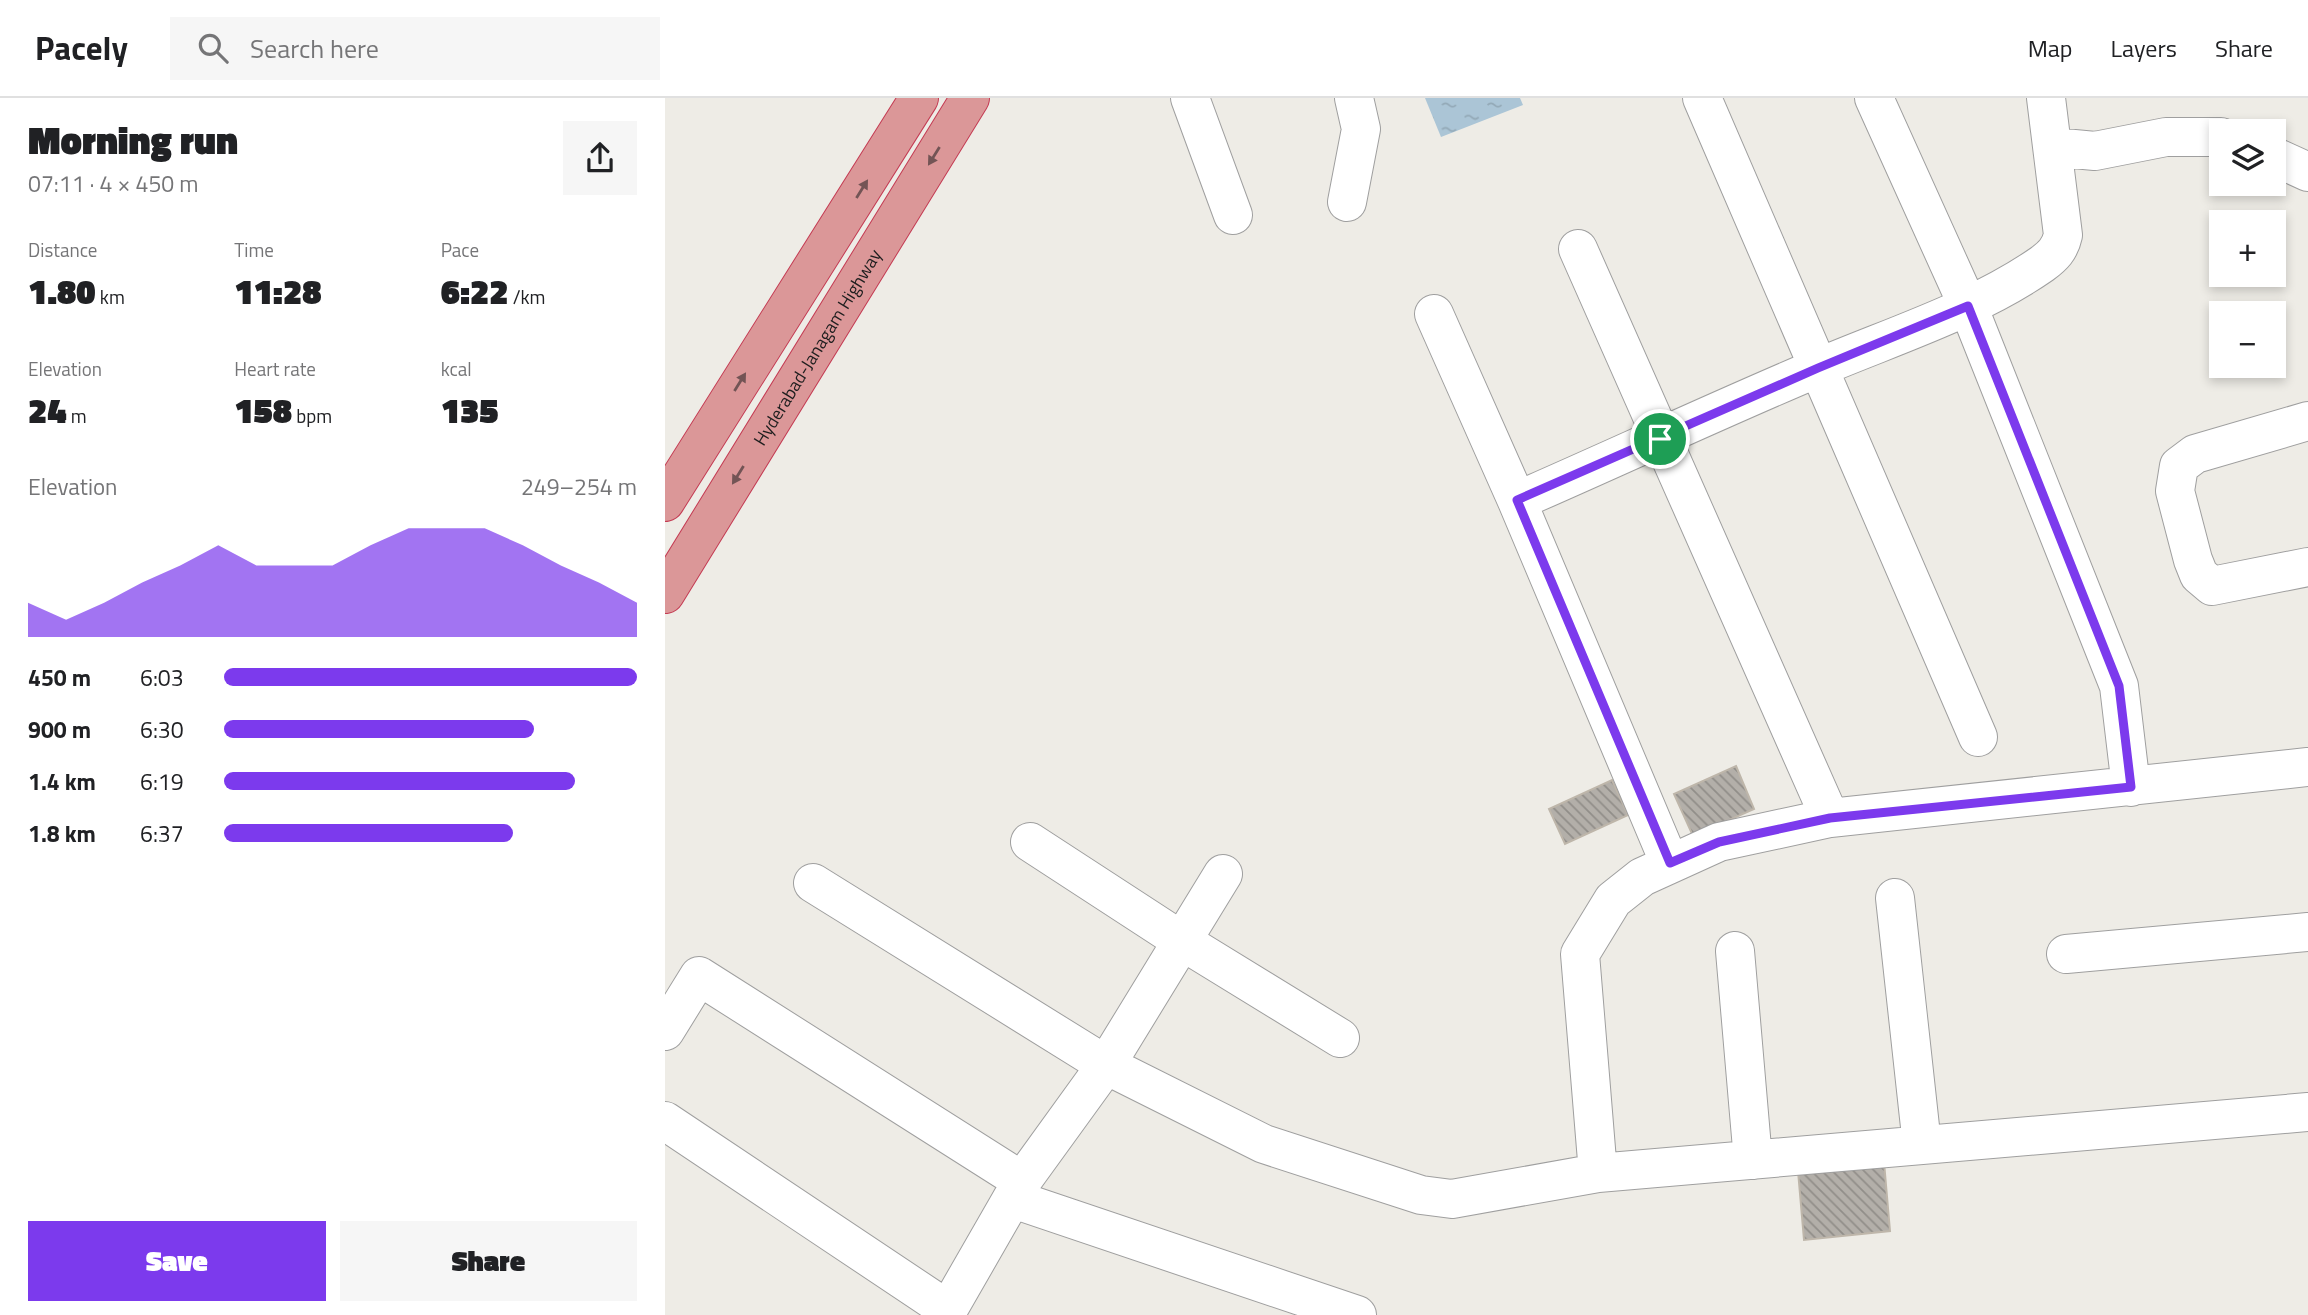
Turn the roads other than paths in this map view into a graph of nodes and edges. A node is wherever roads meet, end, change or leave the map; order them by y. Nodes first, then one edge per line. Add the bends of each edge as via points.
1 (919, 98) edge
2 (970, 98) edge
3 (1190, 98) edge
4 (1354, 98) edge
5 (1702, 98) edge
6 (1874, 98) edge
7 (2046, 98) edge
8 (2209, 137) edge
9 (2053, 147) junction
10 (2286, 162) edge
11 (2308, 172) edge
12 (1347, 202) dead end
13 (1233, 215) dead end
14 (1578, 249) dead end
15 (1968, 306) junction
16 (1434, 314) dead end
17 (1818, 368) junction
18 (2308, 421) edge
19 (1660, 439) junction
20 (1517, 500) junction
21 (665, 502) edge
22 (2308, 568) edge
23 (665, 594) edge
24 (1978, 737) dead end
25 (2308, 766) edge
26 (2131, 787) junction
27 (1830, 818) junction
28 (1030, 842) dead end
29 (1670, 863) junction
30 (1223, 874) dead end
31 (813, 883) dead end
32 (1895, 898) dead end
33 (2308, 932) edge
34 (1182, 941) junction
35 (1735, 951) dead end
36 (2066, 954) dead end
37 (665, 1031) edge
38 (1340, 1038) dead end
39 (1106, 1065) junction
40 (2308, 1112) edge
41 (665, 1121) edge
42 (1922, 1145) junction
43 (1753, 1160) junction
44 (1598, 1173) junction
45 (1018, 1190) junction
46 (947, 1312) edge
47 (1357, 1315) edge

21 -> 1 highway
2 -> 23 highway, Hyderabad-Janagam Highway
3 - 13 street
4 - 12 street via 1361,129
5 - 17 street
6 - 15 street
7 - 9 street
8 - 9 street via 2166,137 2095,151
9 - 15 street via 2062,224 2060,246 2041,265
10 - 11 street
14 - 19 street
15 - 17 street
15 - 26 street via 2119,686
16 - 20 street
17 - 19 street
17 - 24 street
18 - 22 street via 2195,454 2179,467 2175,491 2199,575 2212,586
19 - 20 street
19 - 27 street
20 - 29 street
25 - 26 street
26 - 27 street
27 - 29 street via 1719,842
28 - 34 street
29 - 44 street via 1642,877 1613,900 1580,954
30 - 34 street
31 - 39 street
32 - 42 street
33 - 36 street
34 - 38 street
34 - 39 street
35 - 43 street
37 - 45 street via 699,976
39 - 44 street via 1265,1144 1421,1195 1452,1199
39 - 45 street
40 - 42 street
41 - 46 street
42 - 43 street
43 - 44 street
45 - 46 street
45 - 47 street

